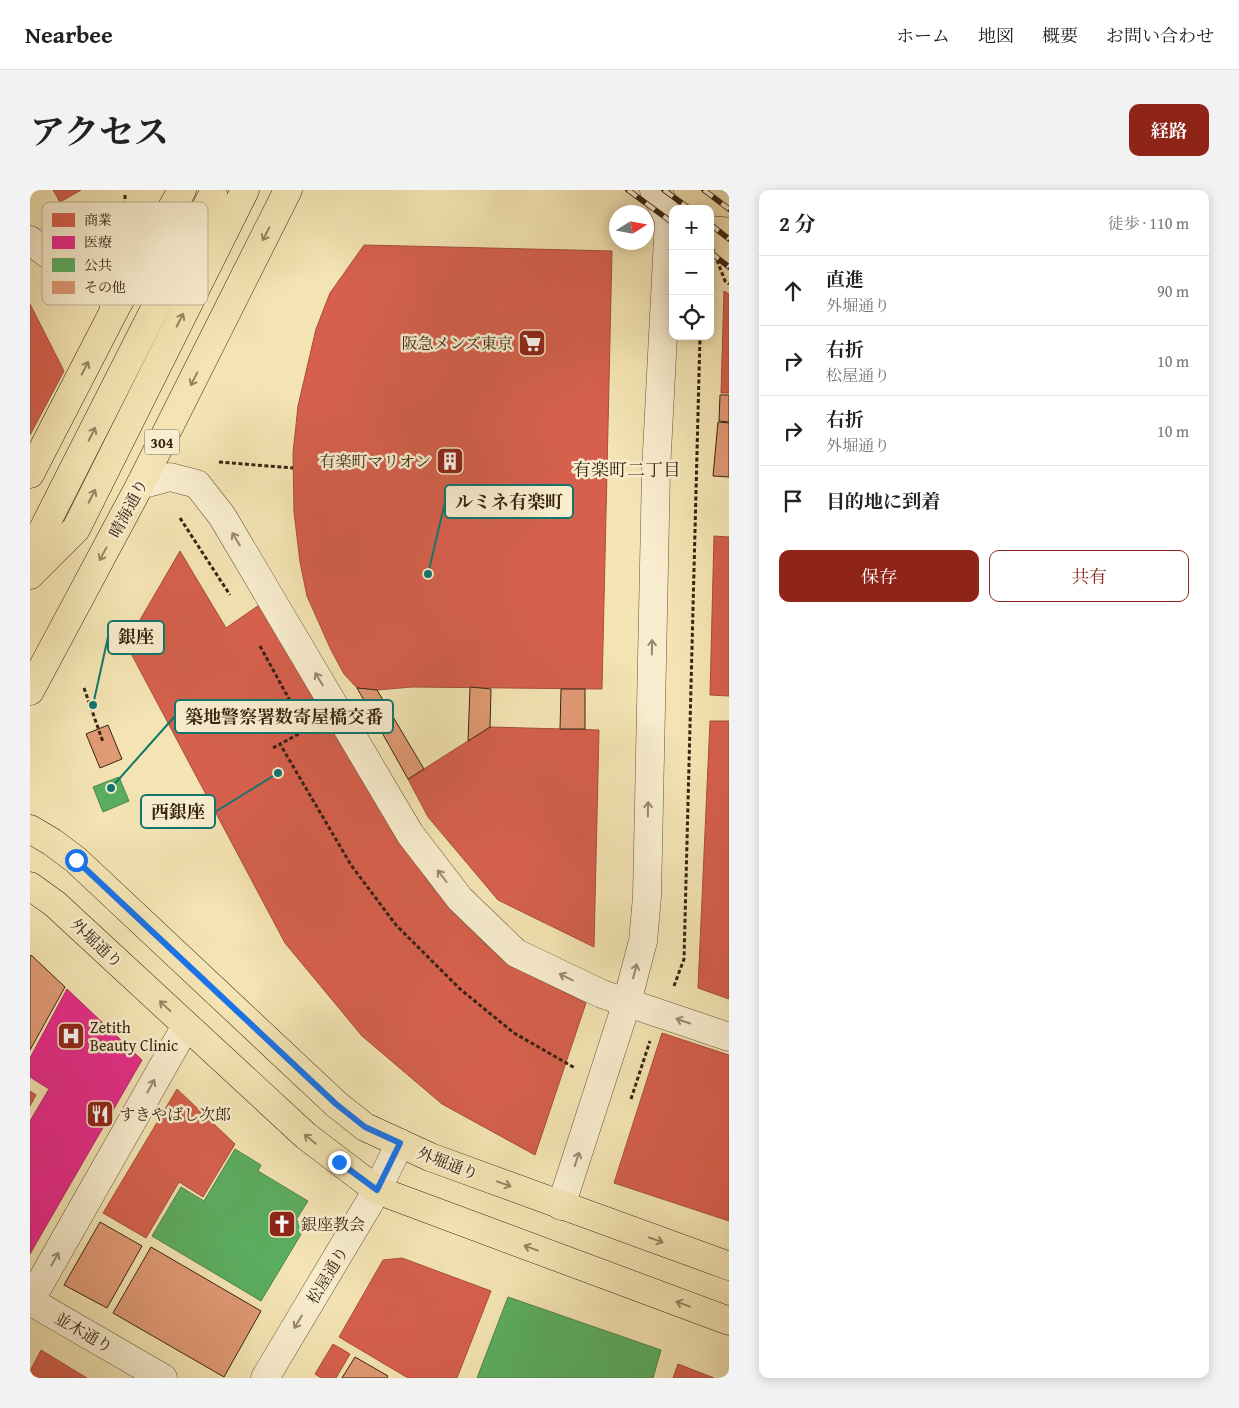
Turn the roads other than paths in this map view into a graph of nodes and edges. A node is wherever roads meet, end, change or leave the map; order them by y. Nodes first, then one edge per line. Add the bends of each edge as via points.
1 (245, 190) edge
2 (288, 190) edge
3 (654, 190) edge
4 (688, 190) edge
5 (213, 194) dead end
6 (729, 203) edge
7 (208, 204) edge
8 (30, 240) edge
9 (42, 250) edge
10 (208, 264) edge
11 (115, 305) edge
12 (118, 305) edge
13 (157, 305) edge
14 (188, 305) edge
15 (116, 309) junction
16 (30, 474) edge
17 (140, 485) junction
18 (30, 555) edge
19 (30, 575) edge
20 (30, 690) edge
21 (30, 829) edge
22 (30, 886) edge
23 (627, 1002) junction
24 (186, 1026) junction
25 (729, 1037) edge
26 (400, 1143) junction
27 (377, 1190) junction
28 (562, 1206) junction
29 (729, 1266) edge
30 (30, 1301) edge
31 (729, 1321) edge
32 (163, 1378) edge
33 (265, 1378) edge

10 -> 1 main road, 304
2 -> 17 main road, 晴海通り / 304
23 -> 3 street via 643,941 646,897 655,504 669,219
4 - 6 main road via 707,201
7 -> 5 main road
8 - 9 street
11 - 15 street
12 - 15 main road
18 -> 13 main road
19 -> 14 main road, 304 via 76,529
16 -> 15 main road
17 -> 20 main road, 晴海通り / 304
23 -> 17 street via 602,994 516,952 460,899 410,834 222,516 196,484 170,477
21 - 26 main road, 外堀通り via 76,860 336,1104 365,1127
24 -> 22 main road, 外堀通り via 55,904
25 -> 23 street
28 -> 23 street
27 -> 24 main road, 外堀通り via 306,1136
30 -> 24 street
26 - 27 street, 松屋通り
26 -> 28 main road, 外堀通り
31 -> 27 main road, 外堀通り
27 -> 33 street, 松屋通り
28 -> 29 main road, 外堀通り
30 - 32 street, 並木通り

